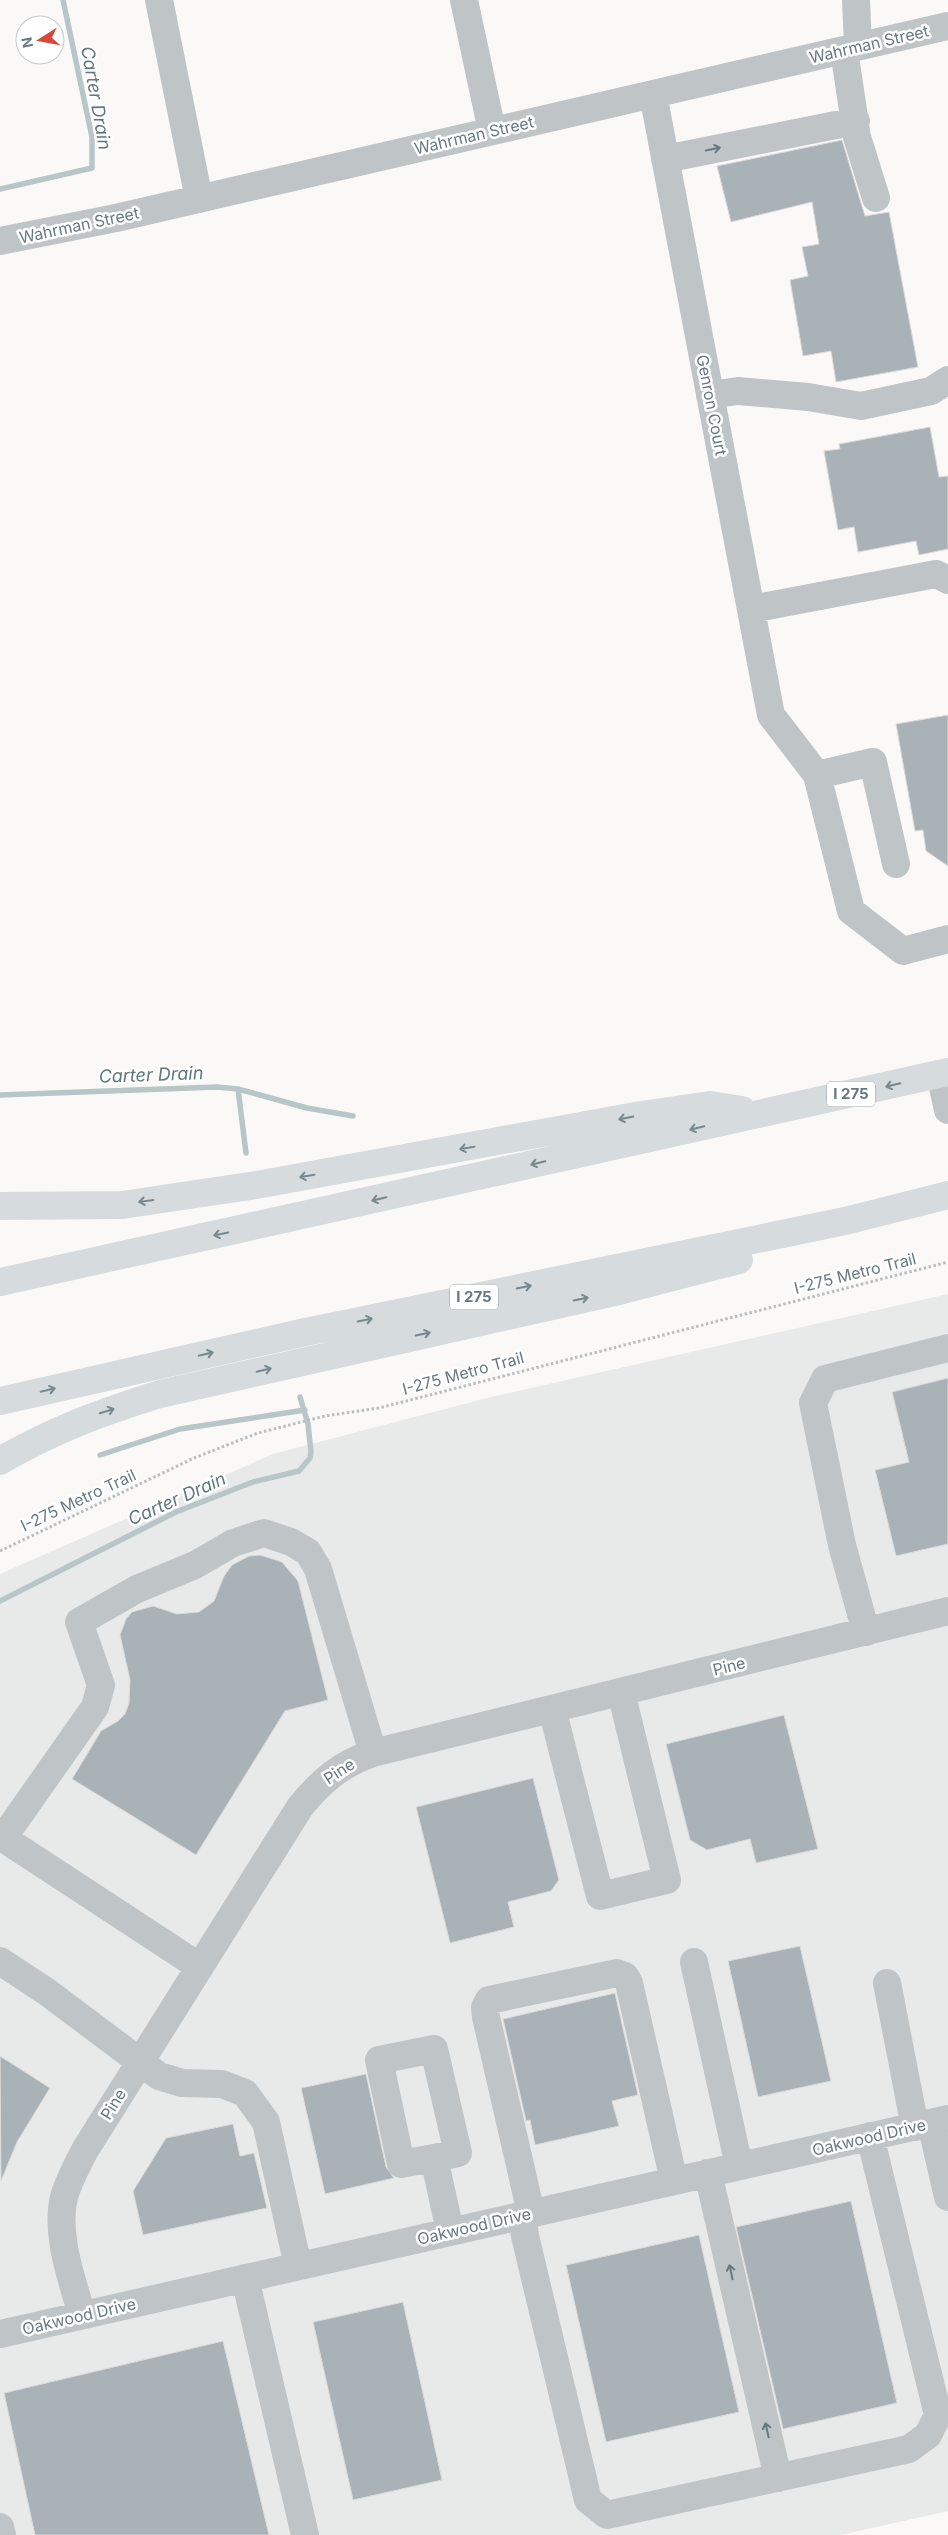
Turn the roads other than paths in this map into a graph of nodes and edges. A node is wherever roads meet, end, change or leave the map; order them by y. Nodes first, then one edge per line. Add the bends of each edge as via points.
1 (159, 0) edge
2 (464, 0) edge
3 (856, 0) edge
4 (948, 26) edge
5 (851, 48) junction
6 (653, 94) junction
7 (856, 120) junction
8 (492, 131) junction
9 (665, 159) junction
10 (876, 198) dead end
11 (199, 199) junction
12 (0, 241) edge
13 (948, 380) edge
14 (710, 394) junction
15 (948, 580) edge
16 (751, 609) junction
17 (818, 775) junction
18 (896, 864) dead end
19 (948, 939) edge
20 (944, 1073) edge
21 (948, 1110) edge
22 (761, 1113) junction
23 (948, 1195) edge
24 (0, 1206) edge
25 (845, 1220) junction
26 (0, 1282) edge
27 (948, 1348) edge
28 (0, 1401) edge
29 (0, 1462) edge
30 (948, 1611) edge
31 (866, 1632) junction
32 (621, 1692) junction
33 (552, 1709) junction
34 (373, 1753) junction
35 (2, 1840) edge
36 (0, 1961) edge
37 (694, 1962) dead end
38 (200, 1967) junction
39 (887, 1982) dead end
40 (141, 2060) junction
41 (931, 2123) edge
42 (870, 2136) junction
43 (434, 2158) dead end
44 (739, 2166) junction
45 (708, 2173) junction
46 (674, 2181) junction
47 (948, 2197) edge
48 (527, 2214) junction
49 (450, 2231) junction
50 (298, 2266) junction
51 (245, 2278) junction
52 (82, 2315) junction
53 (0, 2334) edge
54 (778, 2478) junction
55 (0, 2526) edge
56 (2, 2535) edge
57 (305, 2535) edge

1 - 11 street
2 - 8 street
3 - 5 street
4 - 5 street, Wahrman Street
5 - 6 street, Wahrman Street
5 - 7 street
6 - 8 street, Wahrman Street
6 - 9 street, Genron Court
9 -> 7 street
7 - 10 street via 857,137
8 - 11 street, Wahrman Street
9 - 14 street, Genron Court
11 - 12 street, Wahrman Street
13 - 14 street via 931,391 861,406 808,397 738,391
14 - 16 street, Genron Court
15 - 16 street via 936,574
16 - 17 street, Genron Court via 771,715
17 - 18 street via 873,762
17 - 19 street via 851,911 903,951
20 - 21 street
20 -> 22 highway, I 275
22 -> 24 highway via 710,1105 256,1185 122,1205
22 -> 26 highway, I 275
23 - 25 highway, I 275
28 -> 25 highway, I 275 via 301,1333
29 -> 25 highway via 95,1414 160,1394 619,1291 720,1265
27 - 31 street via 825,1379 813,1403 842,1545
30 - 31 street, Pine
31 - 32 street, Pine
32 - 33 street, Pine
32 - 33 street via 666,1880 600,1896
33 - 34 street, Pine
34 - 35 street via 318,1569 308,1552 264,1533 233,1542 195,1565 137,1589 79,1622 101,1685 95,1707
34 - 38 street, Pine via 345,1765 316,1787 300,1807
35 - 38 street
36 - 40 street
37 - 44 street
38 - 40 street, Pine
39 - 41 street
40 - 50 street via 159,2076 182,2083 222,2084 245,2093 266,2122
40 - 52 street, Pine via 85,2150 64,2197 62,2228
41 - 42 street, Oakwood Drive
41 - 47 street
42 - 44 street, Oakwood Drive
42 - 54 street via 938,2415 928,2435 909,2449
43 - 49 street
44 - 45 street, Oakwood Drive
45 - 46 street, Oakwood Drive
54 -> 45 street
46 - 48 street, Oakwood Drive
46 - 48 street via 626,1976 617,1973 489,2000 485,2007 486,2017
48 - 49 street, Oakwood Drive
48 - 54 street via 525,2236 588,2500 608,2515
49 - 50 street, Oakwood Drive
50 - 51 street, Oakwood Drive
51 - 52 street, Oakwood Drive
51 - 57 street
52 - 53 street, Oakwood Drive
55 - 56 street

